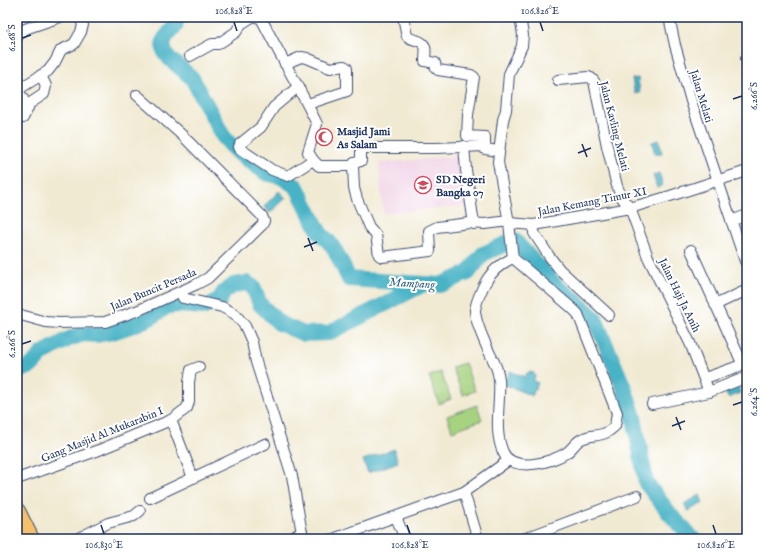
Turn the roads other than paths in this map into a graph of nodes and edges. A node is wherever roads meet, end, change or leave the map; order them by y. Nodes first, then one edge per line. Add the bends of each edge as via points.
1 (60, 17) edge
2 (80, 17) edge
3 (252, 17) edge
4 (256, 17) edge
5 (403, 17) edge
6 (520, 17) edge
7 (668, 17) edge
8 (17, 37) edge
9 (190, 56) dead end
10 (285, 64) junction
11 (41, 75) junction
12 (558, 80) dead end
13 (299, 86) junction
14 (137, 95) dead end
15 (308, 104) junction
16 (27, 105) junction
17 (20, 115) edge
18 (464, 146) junction
19 (484, 146) junction
20 (499, 151) junction
21 (312, 160) junction
22 (353, 166) junction
23 (747, 171) edge
24 (718, 180) junction
25 (630, 208) junction
26 (747, 216) edge
27 (731, 221) junction
28 (474, 224) junction
29 (510, 224) junction
30 (529, 224) junction
31 (691, 250) dead end
32 (512, 254) junction
33 (746, 261) dead end
34 (747, 290) edge
35 (183, 298) dead end
36 (715, 305) junction
37 (17, 314) edge
38 (609, 315) dead end
39 (199, 368) dead end
40 (708, 377) dead end
41 (747, 377) edge
42 (709, 392) junction
43 (652, 404) dead end
44 (171, 420) junction
45 (265, 444) dead end
46 (509, 460) junction
47 (193, 478) junction
48 (17, 479) edge
49 (464, 492) junction
50 (637, 496) dead end
51 (150, 498) dead end
52 (17, 511) edge
53 (140, 511) dead end
54 (396, 516) junction
55 (302, 535) edge
56 (22, 538) edge
57 (77, 539) edge
58 (290, 539) edge
59 (333, 539) edge
60 (405, 539) edge
61 (477, 539) edge
62 (523, 539) edge

1 - 8 street via 24,29
2 - 11 street via 83,25 74,44 61,50 48,71
3 - 9 street via 218,44 212,44
4 - 10 street via 261,18
5 - 19 street via 407,36 422,42 426,48 425,61 435,63 438,70 471,74 474,77 467,136 485,137
6 - 20 street via 522,46 508,74 506,110
7 - 24 street, Jalan Melati via 691,101
10 - 13 street
10 - 15 street via 301,57 330,68 346,68 347,91
11 - 16 street via 46,86 44,94
11 - 16 street via 19,89
12 - 25 street, Jalan Kavling Melati via 588,77 594,81 617,186
13 - 15 street
13 - 21 street via 274,108 260,127 239,147 272,170 288,176
14 - 37 street, Jalan Buncit Persada via 183,136 262,216 262,225 208,278 139,310 105,322 87,323 46,322
15 - 21 street via 318,124 308,152
16 - 17 street via 27,112
18 - 19 street
18 - 22 street via 363,148 361,161 354,163
18 - 28 street
19 - 20 street via 486,150
20 - 29 street via 499,172
21 - 22 street via 318,166
22 - 28 street, Jalan Kemang Timur XI via 357,199 369,227 376,235 379,255 382,257 430,251 429,231 433,228
23 - 24 street, Jalan Kemang Timur XI
24 - 25 street, Jalan Kemang Timur XI
24 - 27 street, Jalan Melati
25 - 30 street, Jalan Kemang Timur XI
25 - 42 street, Jalan Haji Ja Anih via 648,257 688,338
26 - 27 street
27 - 33 street, Jalan Melati
28 - 29 street, Jalan Kemang Timur XI
29 - 30 street, Jalan Kemang Timur XI
29 - 32 street
30 - 38 street via 560,270
31 - 36 street
32 - 46 street via 498,266 486,282 475,311 499,376 500,394 497,411 500,437 503,452
32 - 46 street via 578,314 618,413 615,426 605,433 584,438 558,458 532,465
34 - 36 street
35 - 55 street via 222,307 235,314 245,326 292,476
36 - 40 street via 742,363 740,366
39 - 44 street, Gang Masjid Al Mukarabin I via 191,370 190,402 187,408
41 - 42 street
42 - 43 street
44 - 47 street
44 - 48 street, Gang Masjid Al Mukarabin I via 99,450
45 - 47 street
46 - 49 street
47 - 51 street
49 - 54 street
49 - 61 street
50 - 62 street
52 - 56 main road
53 - 57 street via 134,516 108,523
54 - 59 street
54 - 60 street
55 - 58 street

